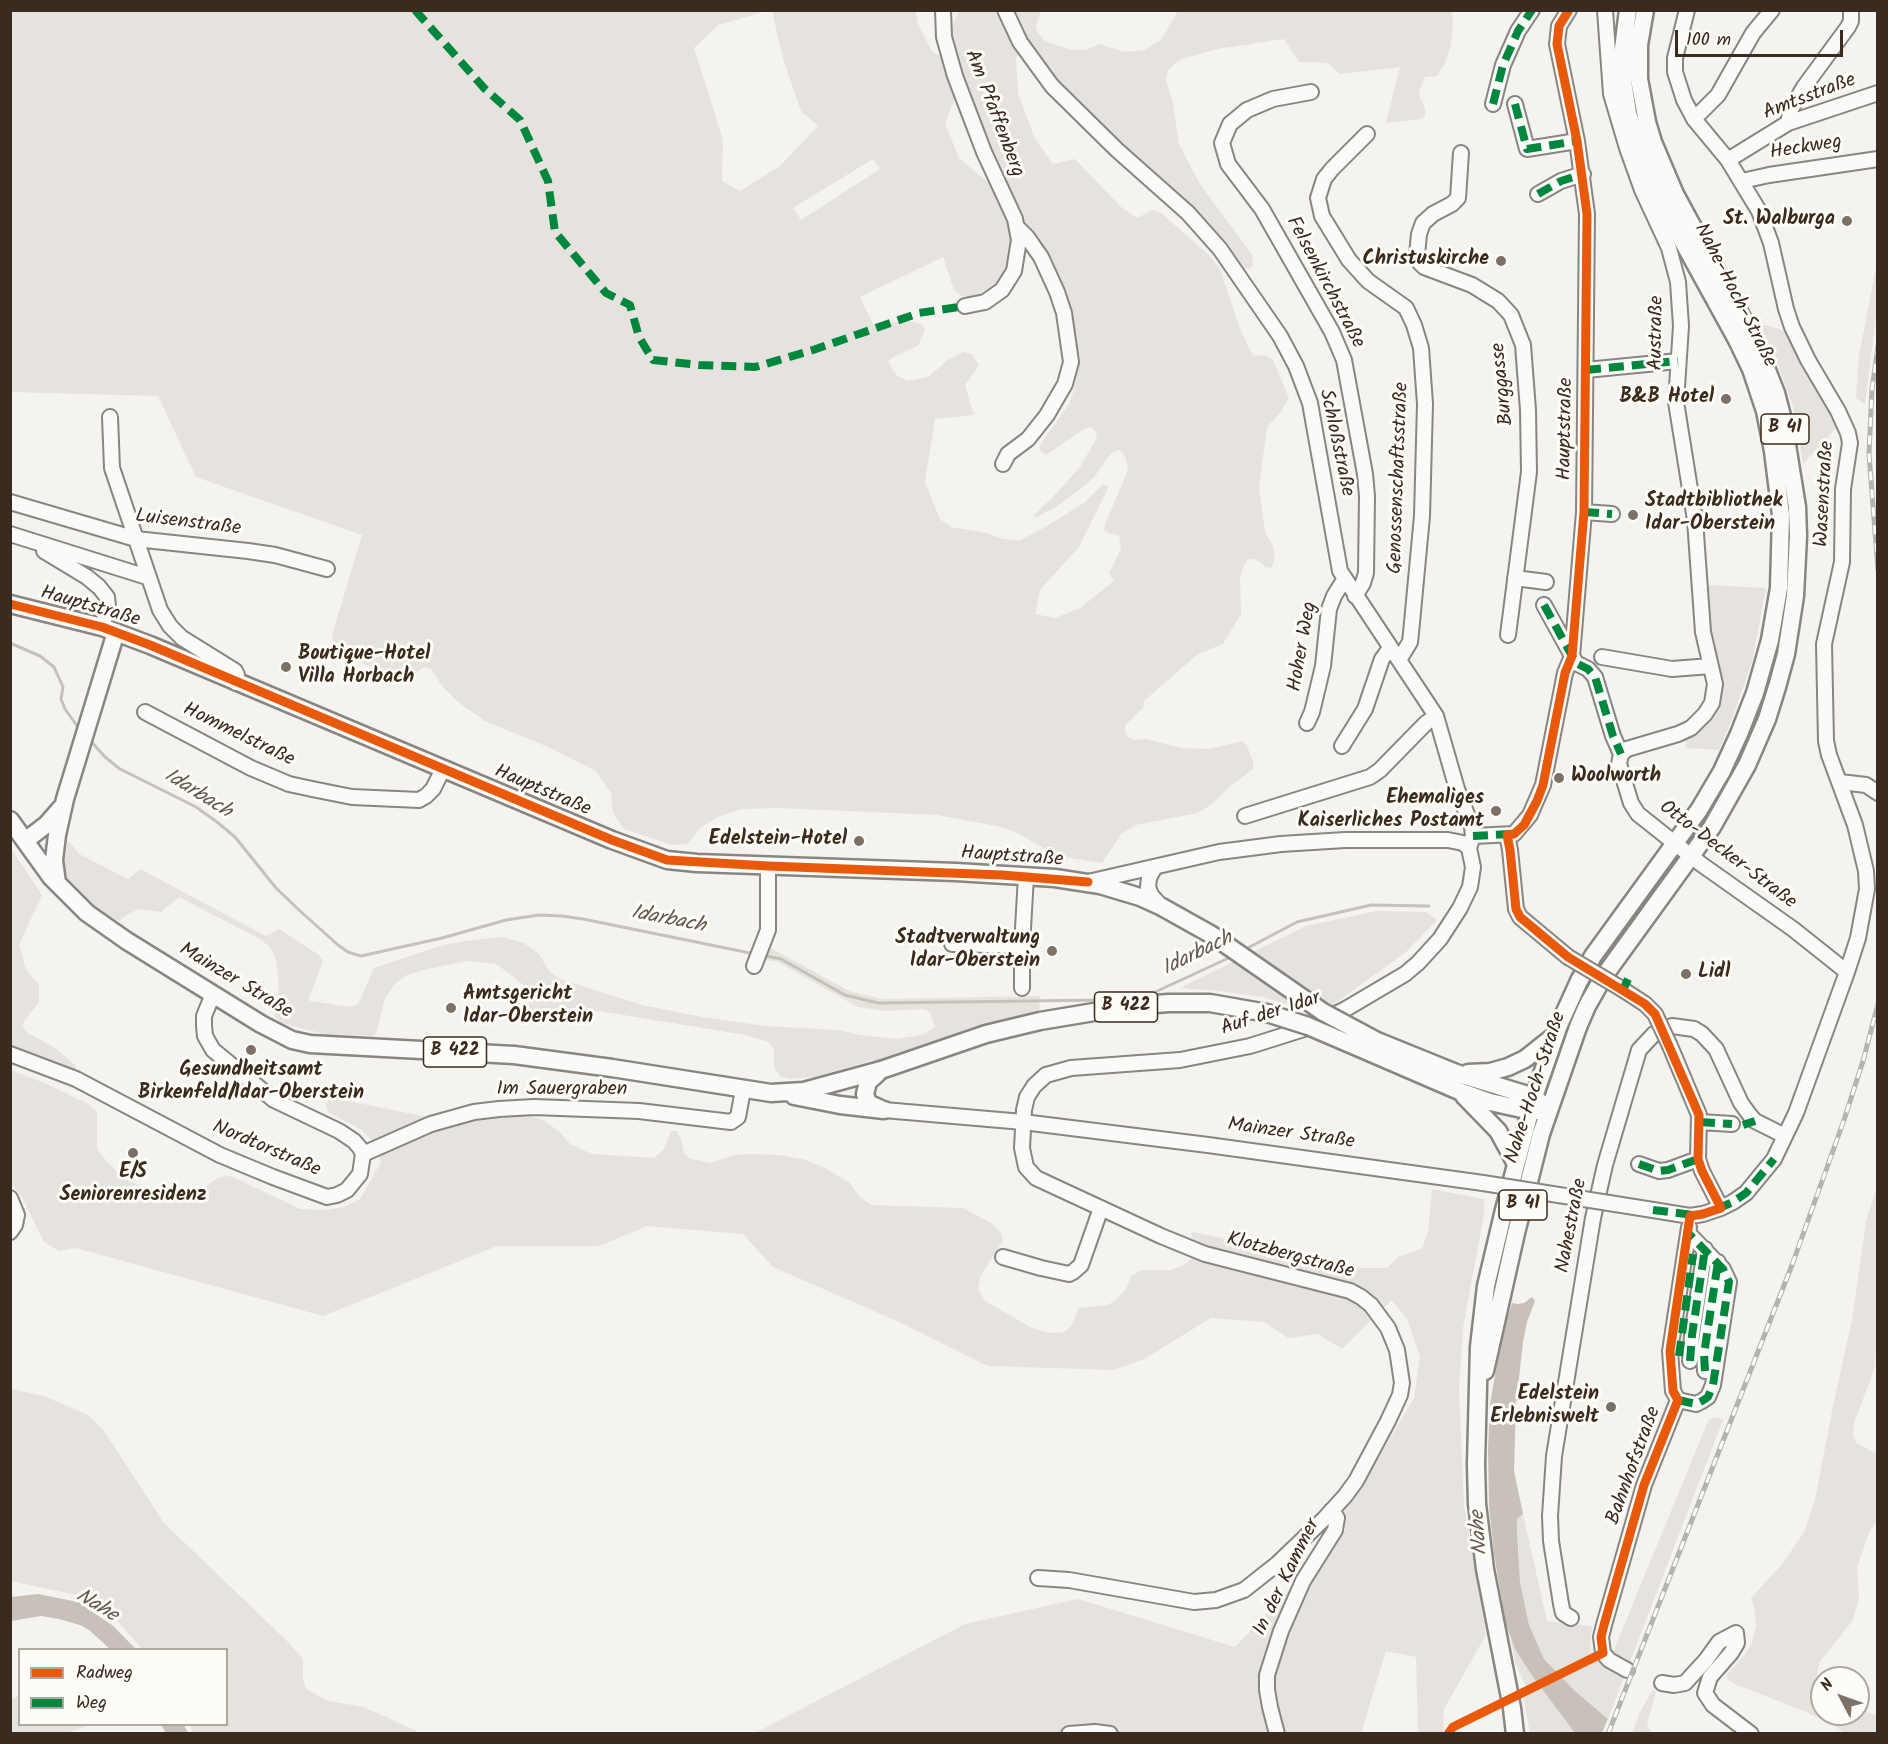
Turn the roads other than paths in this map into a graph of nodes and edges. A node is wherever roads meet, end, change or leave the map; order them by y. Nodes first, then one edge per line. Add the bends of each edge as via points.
1 (943, 10) edge
2 (1005, 10) edge
3 (1532, 10) edge
4 (1555, 10) edge
5 (1569, 10) edge
6 (1605, 10) edge
7 (1628, 10) edge
8 (1645, 10) edge
9 (1687, 10) edge
10 (1772, 10) edge
11 (1851, 10) edge
12 (1559, 26) junction
13 (1311, 92) dead end
14 (1878, 93) edge
15 (1493, 104) dead end
16 (1515, 104) dead end
17 (1694, 119) junction
18 (1788, 123) junction
19 (1367, 134) dead end
20 (1577, 141) junction
21 (1461, 153) dead end
22 (1878, 159) edge
23 (1728, 160) junction
24 (1582, 174) junction
25 (1742, 181) junction
26 (1538, 194) dead end
27 (1018, 228) junction
28 (965, 306) dead end
29 (1678, 361) junction
30 (1586, 370) junction
31 (110, 417) dead end
32 (1003, 464) dead end
33 (10, 502) edge
34 (1584, 512) junction
35 (1612, 514) dead end
36 (10, 534) edge
37 (136, 539) junction
38 (35, 543) junction
39 (327, 569) dead end
40 (147, 577) junction
41 (1515, 578) junction
42 (1344, 580) junction
43 (1546, 582) dead end
44 (1355, 596) junction
45 (10, 604) edge
46 (1544, 605) dead end
47 (109, 630) junction
48 (1508, 636) dead end
49 (1390, 648) junction
50 (1572, 656) junction
51 (1602, 657) dead end
52 (1399, 660) junction
53 (1710, 666) junction
54 (236, 683) junction
55 (145, 711) dead end
56 (1436, 716) junction
57 (1307, 723) dead end
58 (1342, 746) dead end
59 (1621, 754) junction
60 (443, 769) junction
61 (1840, 782) junction
62 (1878, 793) edge
63 (65, 799) junction
64 (1245, 816) dead end
65 (10, 820) edge
66 (57, 835) junction
67 (1507, 835) junction
68 (25, 841) junction
69 (1471, 842) junction
70 (1675, 844) junction
71 (1691, 856) junction
72 (768, 866) junction
73 (1155, 867) junction
74 (1026, 876) junction
75 (1088, 882) junction
76 (58, 885) junction
77 (1162, 907) junction
78 (952, 944) dead end
79 (1022, 946) junction
80 (754, 963) dead end
81 (1847, 972) junction
82 (1022, 988) dead end
83 (213, 994) junction
84 (1555, 1035) junction
85 (1374, 1047) junction
86 (10, 1054) edge
87 (881, 1070) junction
88 (1456, 1073) junction
89 (743, 1090) junction
90 (1459, 1091) junction
91 (782, 1094) junction
92 (1532, 1104) junction
93 (1548, 1109) junction
94 (884, 1110) junction
95 (1023, 1122) junction
96 (1700, 1122) junction
97 (1743, 1123) junction
98 (1785, 1136) junction
99 (363, 1154) junction
100 (1698, 1159) junction
101 (1516, 1164) junction
102 (1639, 1164) dead end
103 (10, 1198) edge
104 (1101, 1208) junction
105 (1720, 1208) junction
106 (1690, 1216) junction
107 (10, 1232) edge
108 (1696, 1240) junction
109 (1003, 1257) dead end
110 (1718, 1263) junction
111 (1680, 1356) junction
112 (1705, 1371) junction
113 (1713, 1385) junction
114 (1479, 1392) junction
115 (1678, 1400) junction
116 (1332, 1510) junction
117 (1038, 1578) dead end
118 (1571, 1618) dead end
119 (1627, 1670) dead end
120 (1662, 1683) dead end
121 (1069, 1734) edge
122 (1110, 1734) edge
123 (1277, 1734) edge
124 (1515, 1734) edge
125 (1751, 1734) edge

1 - 27 street, Am Pfaffenberg via 944,37 955,76
2 - 42 street, Schloßstraße via 1020,42 1052,86 1188,213 1220,249 1281,336 1310,403 1337,562
3 - 15 street via 1503,65
4 - 12 street, Hauptstraße
5 - 12 street
6 - 29 street, Austraße via 1611,94 1627,148 1669,248 1678,282
7 - 70 main road, Nahe-Hoch-Straße / B 41 via 1623,64 1632,128 1671,220 1751,369 1771,436 1780,515 1777,606 1755,693 1722,771
8 - 71 main road, Nahe-Hoch-Straße / B 41 via 1639,79 1653,142 1675,194 1766,365 1788,440 1797,507 1795,596 1777,687 1747,765
9 - 17 street, Wasenstraße via 1676,51 1675,72
10 - 17 street via 1753,33 1718,95
11 - 18 street via 1848,27 1804,87
12 - 20 street, Hauptstraße via 1557,44
13 - 44 street, Felsenkirchstraße via 1273,99 1247,110 1230,124 1222,143 1228,164 1262,209 1326,322 1347,370 1367,496 1366,573
14 - 18 street, Amtsstraße
16 - 20 street via 1527,149
17 - 23 street, Wasenstraße
18 - 23 street, Amtsstraße
19 - 52 street, Genossenschaftsstraße via 1324,179 1318,198 1327,224 1358,271 1406,308 1421,348 1425,405 1422,516 1410,642
20 - 24 street, Hauptstraße
21 - 41 street, Burggasse via 1458,198 1423,223 1417,255 1424,267 1472,285 1498,301 1519,332 1525,362 1530,456
22 - 25 street, Heckweg
23 - 25 street, Wasenstraße
24 - 26 street
24 - 30 street, Hauptstraße via 1587,214
25 - 61 street, Wasenstraße via 1765,225 1792,327 1844,422 1850,443 1842,562 1824,644 1826,741
27 - 28 street, Am Pfaffenberg via 1017,260 1010,281 994,297
27 - 32 street, Am Pfaffenberg via 1041,257 1058,292 1071,362 1065,384 1047,415
29 - 30 street, Hauptstraße
29 - 53 street, Austraße via 1676,402 1695,520 1700,611
30 - 34 street, Hauptstraße
31 - 37 street via 112,468
33 - 37 street, Luisenstraße
34 - 35 street
34 - 50 street, Hauptstraße
36 - 38 street
37 - 39 street, Luisenstraße via 275,555
37 - 40 street
38 - 40 street
38 - 47 street via 99,587 107,597
40 - 54 street via 170,627 231,667 237,675
41 - 43 street
41 - 48 street, Burggasse
42 - 44 street, Schloßstraße
42 - 57 street, Hoher Weg via 1329,609 1323,666
44 - 49 street, Schloßstraße
45 - 47 main road, Hauptstraße / B 422
46 - 50 street, Otto-Decker-Straße
47 - 54 main road, Hauptstraße / B 422
47 - 63 main road via 103,675
49 - 52 street, Schloßstraße
49 - 58 street via 1382,659 1365,709
50 - 59 street, Otto-Decker-Straße via 1595,677
50 - 67 street, Hauptstraße via 1565,672 1543,785 1524,825
51 - 53 street via 1672,669
52 - 56 street, Schloßstraße
53 - 59 street, Austraße via 1714,694 1698,722
54 - 60 main road, Hauptstraße / B 422
55 - 60 street, Hommelstraße via 250,768 289,784 352,797 418,800 433,789
56 - 64 street via 1370,777
56 - 69 street, Schloßstraße via 1472,827
59 - 70 street, Otto-Decker-Straße via 1619,764 1634,809
60 - 72 main road, Hauptstraße / B 422 via 656,856 684,862
61 - 62 street via 1856,782
61 - 81 street, Wasenstraße via 1855,825 1867,882 1858,938
63 - 66 main road
63 - 68 main road via 53,819
65 - 68 main road, Mainzer Straße / B 422
66 - 68 main road via 42,845
66 - 76 main road via 54,868
67 - 69 street, Hauptstraße
67 - 96 street, bridge via 1520,917 1624,986 1655,1014
68 - 76 main road, Mainzer Straße / B 422
69 - 73 street, Hauptstraße via 1324,841 1248,848
69 - 95 street, Auf der Idar via 1473,875 1460,908 1430,951 1393,982 1329,1018 1250,1046 1180,1060 1071,1068 1046,1075 1027,1097
70 - 71 street, Otto-Decker-Straße
70 - 84 main road, Nahe-Hoch-Straße / B 41 via 1586,967
71 - 81 street, Otto-Decker-Straße
71 - 93 main road, Nahe-Hoch-Straße / B 41 via 1596,989
72 - 74 main road, Hauptstraße / B 422
72 - 80 street via 768,930
73 - 75 street, Hauptstraße
73 - 77 street via 1148,887
74 - 75 main road, Hauptstraße / B 422
74 - 79 street
75 - 77 main road, B 422
76 - 83 main road, Mainzer Straße / B 422 via 87,913
77 - 85 main road, B 422, bridge via 1212,935
78 - 79 street
79 - 82 street
81 - 98 street
83 - 89 main road, Mainzer Straße / B 422 via 277,1034 300,1042 514,1055
83 - 99 street via 204,1016 205,1036 213,1050 274,1100 339,1131 354,1141
84 - 88 main road via 1508,1067
84 - 92 main road, Nahe-Hoch-Straße / B 41
85 - 87 main road, B 422, bridge via 1267,1013 1210,1003 1168,1003 1022,1025
85 - 88 main road, B 422
85 - 90 main road, B 422
86 - 99 street, Nordtorstraße via 76,1079 220,1155 327,1197 354,1183 360,1174
87 - 91 main road, B 422
87 - 94 main road via 868,1082 865,1094 868,1103
88 - 92 main road, B 422
89 - 91 main road, Mainzer Straße / B 422
89 - 99 street, Im Sauergraben via 738,1117 730,1122 639,1111 499,1108 430,1124
90 - 92 main road, B 422 via 1490,1102
90 - 101 main road via 1492,1123
91 - 94 main road
92 - 93 main road
92 - 101 main road, Nahe-Hoch-Straße / B 41
93 - 114 main road, Nahe-Hoch-Straße / B 41
94 - 95 street, Mainzer Straße
95 - 104 street, Klotzbergstraße via 1023,1159 1030,1174
95 - 106 street, Mainzer Straße, bridge via 1208,1144
96 - 97 street
96 - 100 street
97 - 98 street, Nahestraße
97 - 118 street, Nahestraße via 1741,1103 1716,1049 1702,1034 1672,1026 1654,1034 1639,1050 1593,1218 1554,1456 1551,1541 1563,1613
98 - 105 street via 1774,1159 1746,1193
100 - 102 street via 1668,1170
100 - 105 street
101 - 114 main road, Nahe-Hoch-Straße / B 41 via 1486,1286
103 - 107 street via 17,1215
104 - 109 street via 1081,1264 1073,1272
104 - 116 street, Klotzbergstraße via 1205,1254 1350,1292 1381,1316 1401,1366 1400,1395 1356,1481
105 - 106 street
106 - 108 street, Bahnhofstraße
108 - 110 street
108 - 111 street, Bahnhofstraße
108 - 111 street via 1692,1335
110 - 112 street via 1704,1354
110 - 113 street via 1729,1282
111 - 112 street
111 - 115 street, Bahnhofstraße via 1673,1391
112 - 113 street
113 - 115 street via 1708,1396 1696,1404
114 - 124 main road, B 41 via 1476,1464 1480,1533
115 - 119 street, Bahnhofstraße via 1644,1485 1604,1625 1603,1653
116 - 117 street, Klotzbergstraße via 1260,1579 1244,1590 1216,1600 1194,1602
116 - 123 street, In der Kammer via 1337,1518 1335,1530 1293,1602 1267,1675
120 - 125 street via 1685,1683 1719,1642 1736,1633 1737,1643 1710,1677 1704,1693 1713,1706
121 - 122 street

